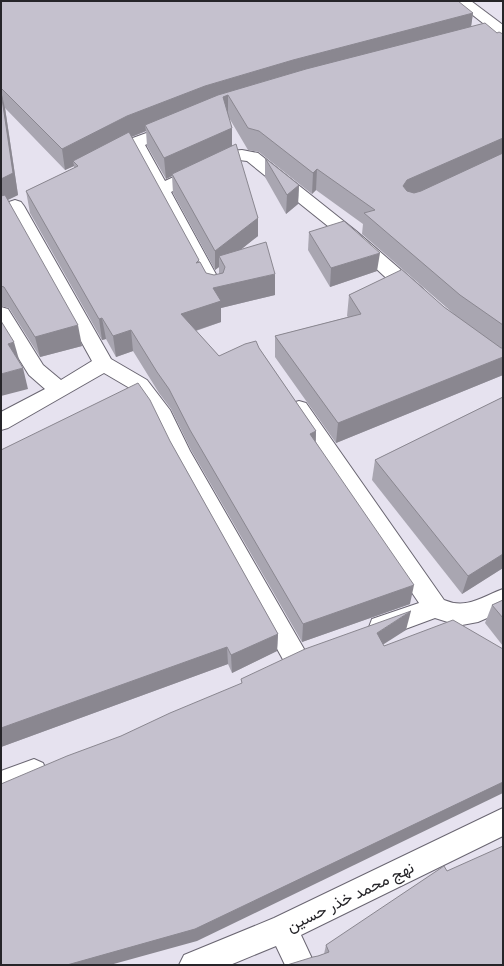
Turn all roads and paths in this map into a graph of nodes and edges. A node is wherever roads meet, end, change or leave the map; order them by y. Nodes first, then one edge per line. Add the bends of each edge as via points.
1 (462, 1) edge
2 (499, 33) edge
3 (191, 120) edge
4 (136, 143) junction
5 (96, 164) edge
6 (161, 190) junction
7 (15, 206) edge
8 (215, 289) edge
9 (431, 307) edge
10 (1, 314) edge
11 (104, 364) junction
12 (60, 390) junction
13 (290, 395) edge
14 (1, 422) edge
15 (503, 600) edge
16 (436, 607) junction
17 (362, 634) edge
18 (295, 658) edge
19 (58, 763) edge
20 (1, 784) edge
21 (503, 822) edge
22 (283, 929) junction
23 (194, 965) edge
24 (300, 965) edge

1 - 2 street
3 - 4 street
4 - 5 street
4 - 6 street
6 - 8 street
6 - 9 street via 236,155 252,157 350,235
7 - 11 street
10 - 12 street via 36,370
11 - 12 street
11 - 18 street via 140,385 163,416 181,454
12 - 14 street
13 - 16 street
15 - 16 street via 486,610 465,614 447,613
16 - 17 street
19 - 20 street
21 - 22 street, نهج محمد خذر حسين
22 - 23 street, نهج محمد خذر حسين
22 - 24 street

